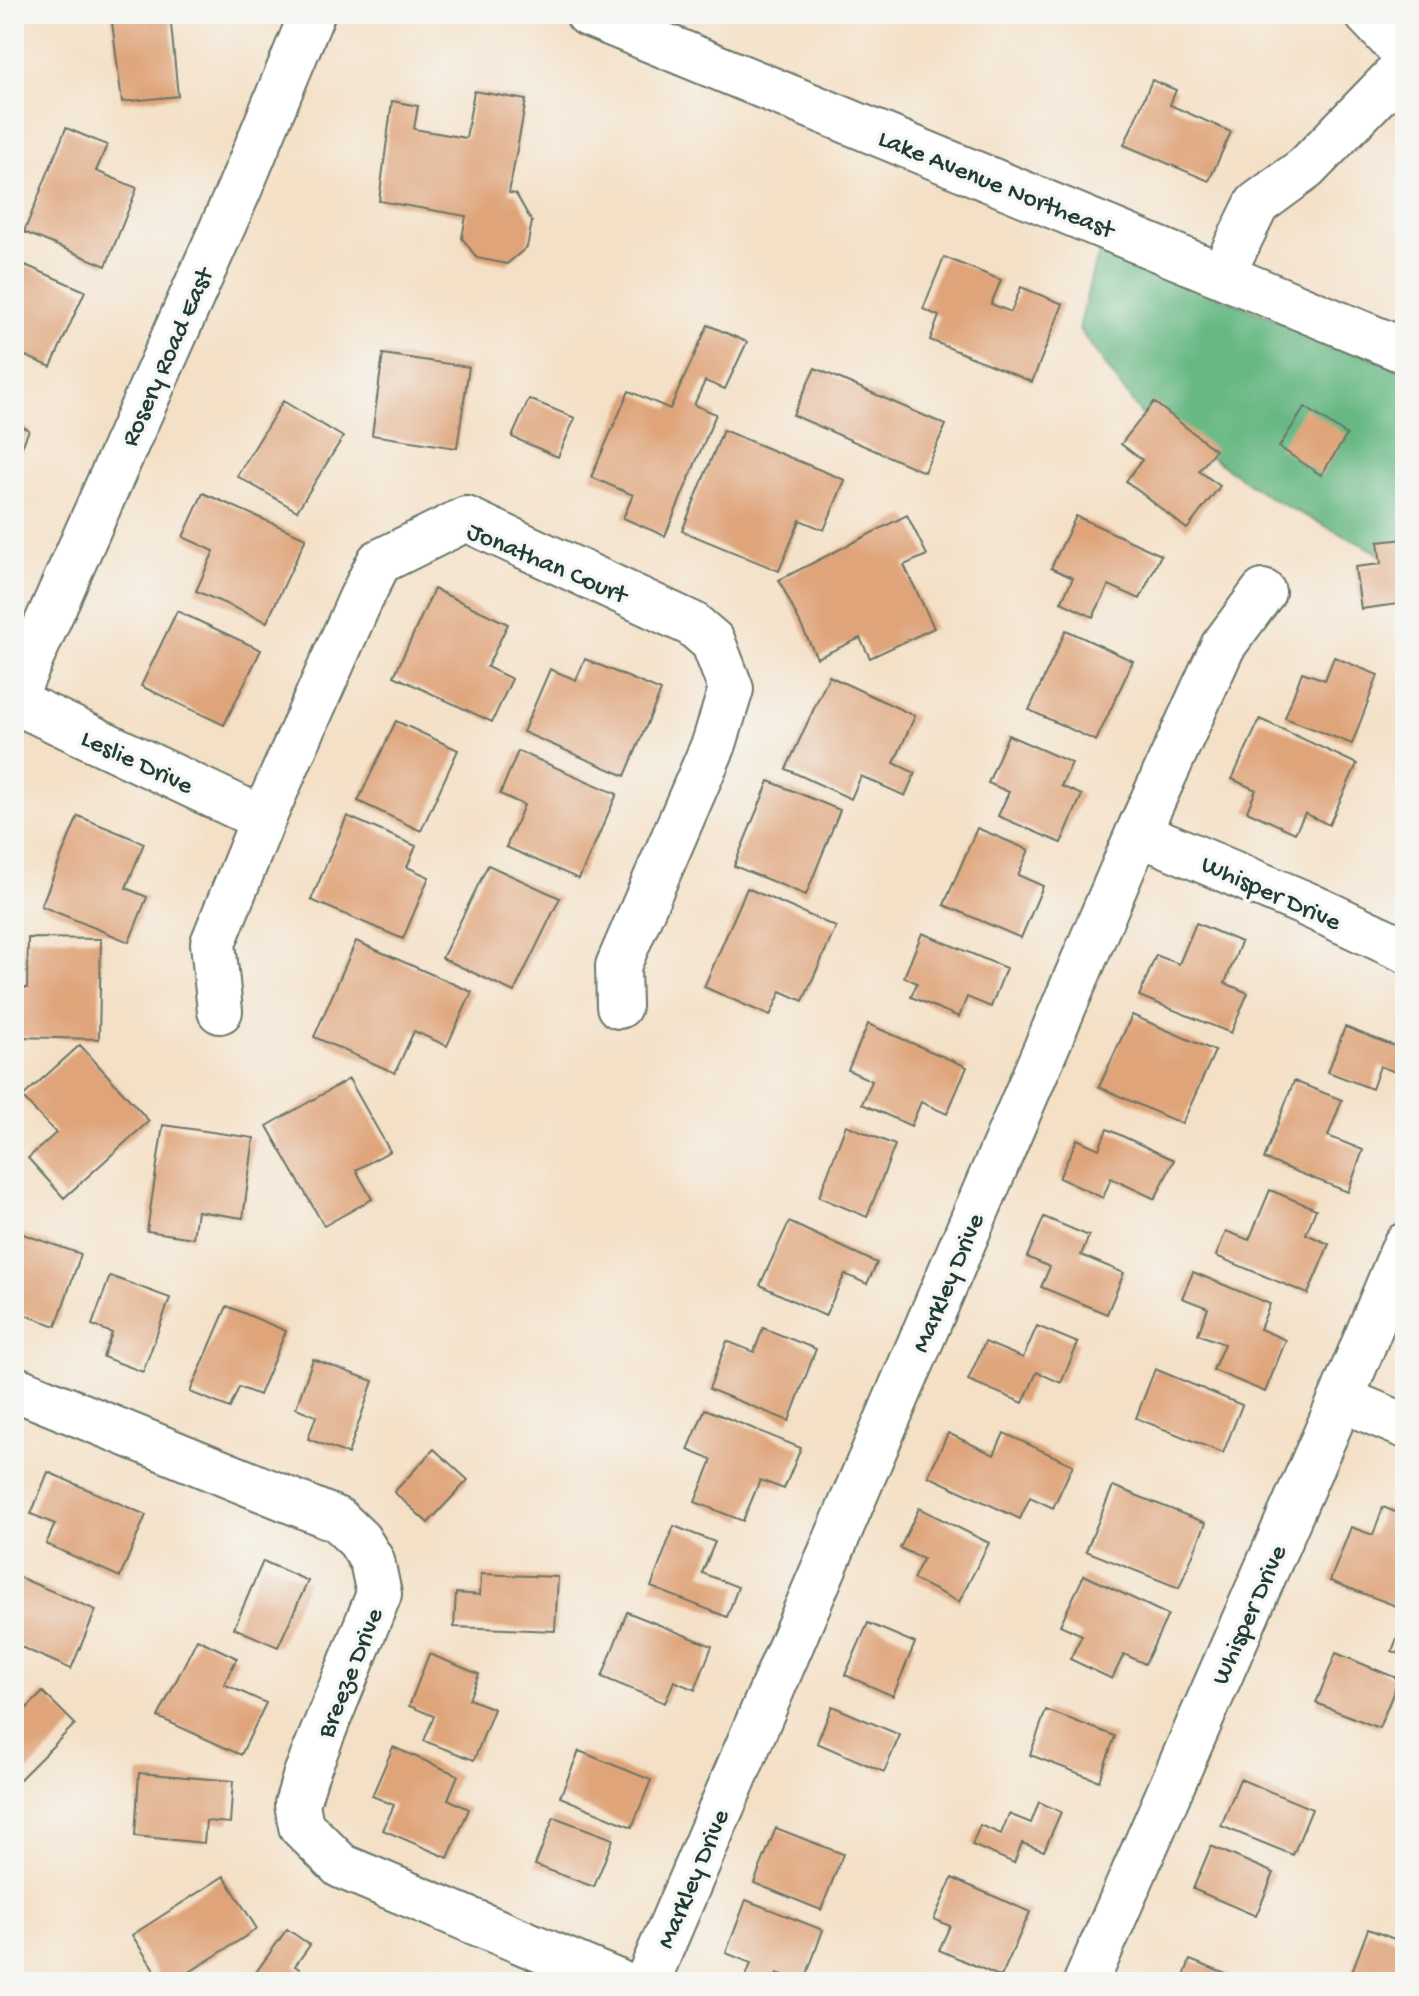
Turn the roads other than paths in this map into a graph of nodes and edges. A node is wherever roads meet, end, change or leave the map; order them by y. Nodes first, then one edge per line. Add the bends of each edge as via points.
1 (312, 14) edge
2 (588, 14) edge
3 (1367, 14) edge
4 (1405, 54) edge
5 (1405, 66) edge
6 (1222, 275) junction
7 (1405, 351) edge
8 (1263, 592) dead end
9 (14, 699) edge
10 (263, 819) junction
11 (1138, 833) junction
12 (1405, 950) edge
13 (619, 1006) dead end
14 (220, 1011) dead end
15 (1405, 1245) edge
16 (15, 1391) edge
17 (1341, 1399) junction
18 (1405, 1426) edge
19 (618, 1982) edge
20 (647, 1982) edge
21 (1086, 1982) edge

1 - 9 street, Rosery Road East
2 - 6 street, Lake Avenue Northeast
3 - 4 street
5 - 6 street via 1306,168 1257,204
6 - 7 street, Lake Avenue Northeast
8 - 11 street, Markley Drive via 1223,646
9 - 10 street, Leslie Drive
10 - 13 street, Jonathan Court via 379,562 466,519 692,624 713,642 731,689 714,744 618,966
10 - 14 street, Jonathan Court via 213,943
11 - 12 street, Whisper Drive
11 - 20 street, Markley Drive
15 - 17 street, Whisper Drive
16 - 19 street, Breeze Drive via 338,1520 359,1540 372,1561 379,1594 306,1774 297,1804 301,1826 341,1866
17 - 18 street
17 - 21 street, Whisper Drive

